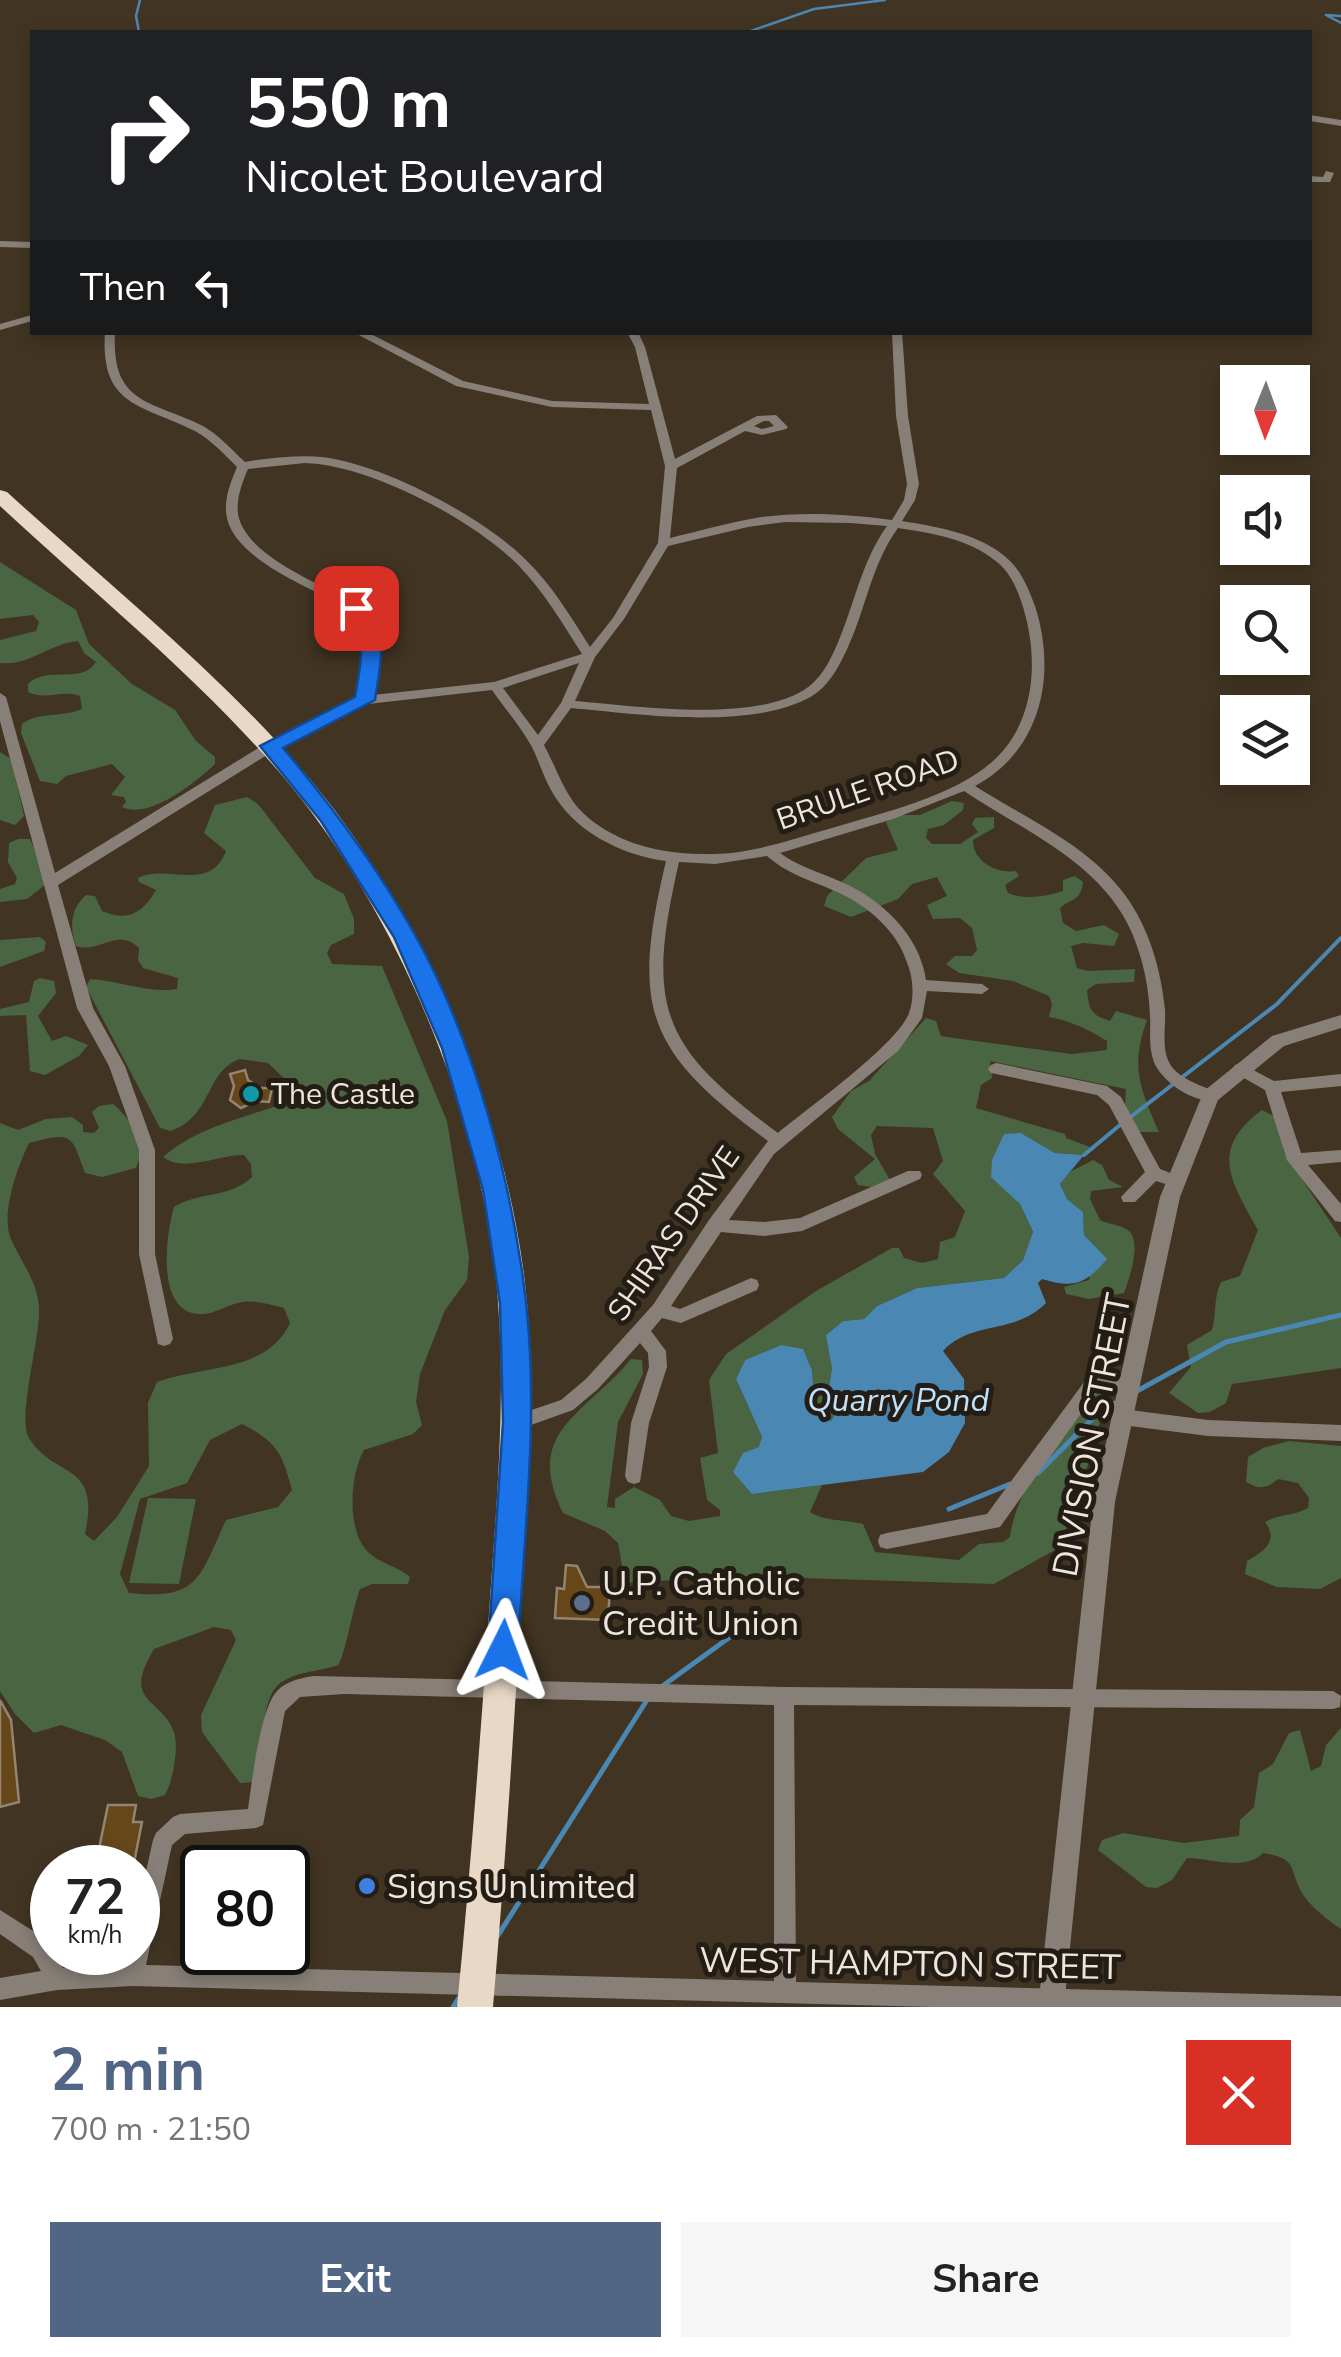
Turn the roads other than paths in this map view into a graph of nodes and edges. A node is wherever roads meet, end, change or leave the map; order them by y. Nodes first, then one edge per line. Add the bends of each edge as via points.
1 (1312, 118) edge
2 (1341, 122) edge
3 (1312, 170) edge
4 (1312, 179) edge
5 (0, 244) edge
6 (30, 245) edge
7 (30, 319) edge
8 (0, 327) edge
9 (110, 335) edge
10 (364, 335) edge
11 (634, 335) edge
12 (896, 335) edge
13 (654, 407) junction
14 (744, 428) dead end
15 (242, 466) junction
16 (671, 466) junction
17 (0, 496) edge
18 (894, 524) junction
19 (664, 543) junction
20 (589, 656) junction
21 (495, 686) junction
22 (0, 697) edge
23 (365, 700) junction
24 (567, 704) junction
25 (538, 744) junction
26 (270, 746) junction
27 (966, 786) junction
28 (770, 851) junction
29 (673, 859) junction
30 (52, 882) junction
31 (919, 985) junction
32 (982, 989) dead end
33 (1341, 1021) edge
34 (996, 1068) dead end
35 (1240, 1069) junction
36 (1341, 1080) edge
37 (1272, 1087) junction
38 (1210, 1096) junction
39 (777, 1140) junction
40 (1341, 1156) edge
41 (1294, 1160) junction
42 (914, 1176) dead end
43 (1165, 1177) junction
44 (1129, 1198) dead end
45 (1341, 1216) edge
46 (715, 1225) junction
47 (751, 1286) dead end
48 (659, 1310) junction
49 (641, 1332) junction
50 (164, 1340) dead end
51 (1129, 1385) junction
52 (1122, 1417) junction
53 (517, 1422) junction
54 (1341, 1433) edge
55 (634, 1476) dead end
56 (887, 1542) dead end
57 (501, 1688) junction
58 (784, 1696) junction
59 (1084, 1699) junction
60 (1333, 1700) dead end
61 (160, 1849) edge
62 (0, 1921) edge
63 (133, 1975) joint
64 (57, 1979) junction
65 (0, 1989) edge
66 (785, 1993) junction
67 (476, 1997) edge
68 (1051, 2004) edge
69 (1341, 2007) edge

1 - 2 street
3 - 4 street via 1331,177
5 - 6 street
7 - 8 street
9 - 15 street via 114,377 126,397 203,430
10 - 13 street via 460,384 552,404
11 - 13 street
12 - 18 street via 913,487
13 - 16 street
14 - 16 street
15 - 20 street via 327,461 378,475 452,514 512,552
15 - 23 street via 233,492 237,531 263,557 356,608 367,622 374,647
16 - 19 street
17 - 26 highway
18 - 19 street, BRULE ROAD via 763,521
18 - 24 street via 829,672 812,692 745,710
18 - 27 street, BRULE ROAD via 970,541 1004,561 1038,642 1039,673 1020,735 1001,761
19 - 20 street
20 - 21 street
20 - 24 street
21 - 23 street
21 - 25 street
22 - 30 street
23 - 26 street
24 - 25 street
25 - 29 street via 554,785 579,815 623,843
26 - 30 street
26 - 53 highway via 329,816 405,936 454,1048 495,1190 513,1304
27 - 28 street, BRULE ROAD
27 - 38 street via 1087,864 1115,891 1144,944 1154,979 1164,1067
28 - 29 street via 727,860
28 - 31 street via 782,864 842,888 879,912 918,963
29 - 39 street via 654,947 658,1007 691,1071
30 - 50 street via 85,1008 118,1066 147,1150 147,1254
31 - 32 street
31 - 39 street via 918,1008 893,1047
33 - 35 street, DIVISION STREET via 1278,1042
34 - 43 street via 1101,1090
35 - 37 street
35 - 38 street, DIVISION STREET
36 - 37 street
37 - 41 street
38 - 43 street, DIVISION STREET
39 - 46 street, SHIRAS DRIVE
40 - 41 street
41 - 45 street
42 - 46 street via 802,1224
43 - 44 street
43 - 51 street, DIVISION STREET
46 - 48 street, SHIRAS DRIVE
47 - 48 street via 681,1316
48 - 49 street, SHIRAS DRIVE
49 - 53 street, SHIRAS DRIVE via 567,1405
49 - 55 street via 657,1351 658,1367 640,1422
51 - 52 street, DIVISION STREET
51 - 56 street via 1096,1378 993,1521
52 - 54 street
52 - 59 street, DIVISION STREET via 1104,1502
53 - 57 highway
57 - 58 street
57 - 61 street via 294,1688 276,1708 256,1818 180,1824
57 - 67 highway
58 - 59 street
58 - 66 street
59 - 60 street
59 - 68 street, DIVISION STREET
62 - 64 street via 42,1950
63 - 64 street, WEST HAMPTON STREET
63 - 67 street, WEST HAMPTON STREET
64 - 65 street, WEST HAMPTON STREET
66 - 67 street, WEST HAMPTON STREET
66 - 68 street, WEST HAMPTON STREET
68 - 69 street, WEST HAMPTON STREET

